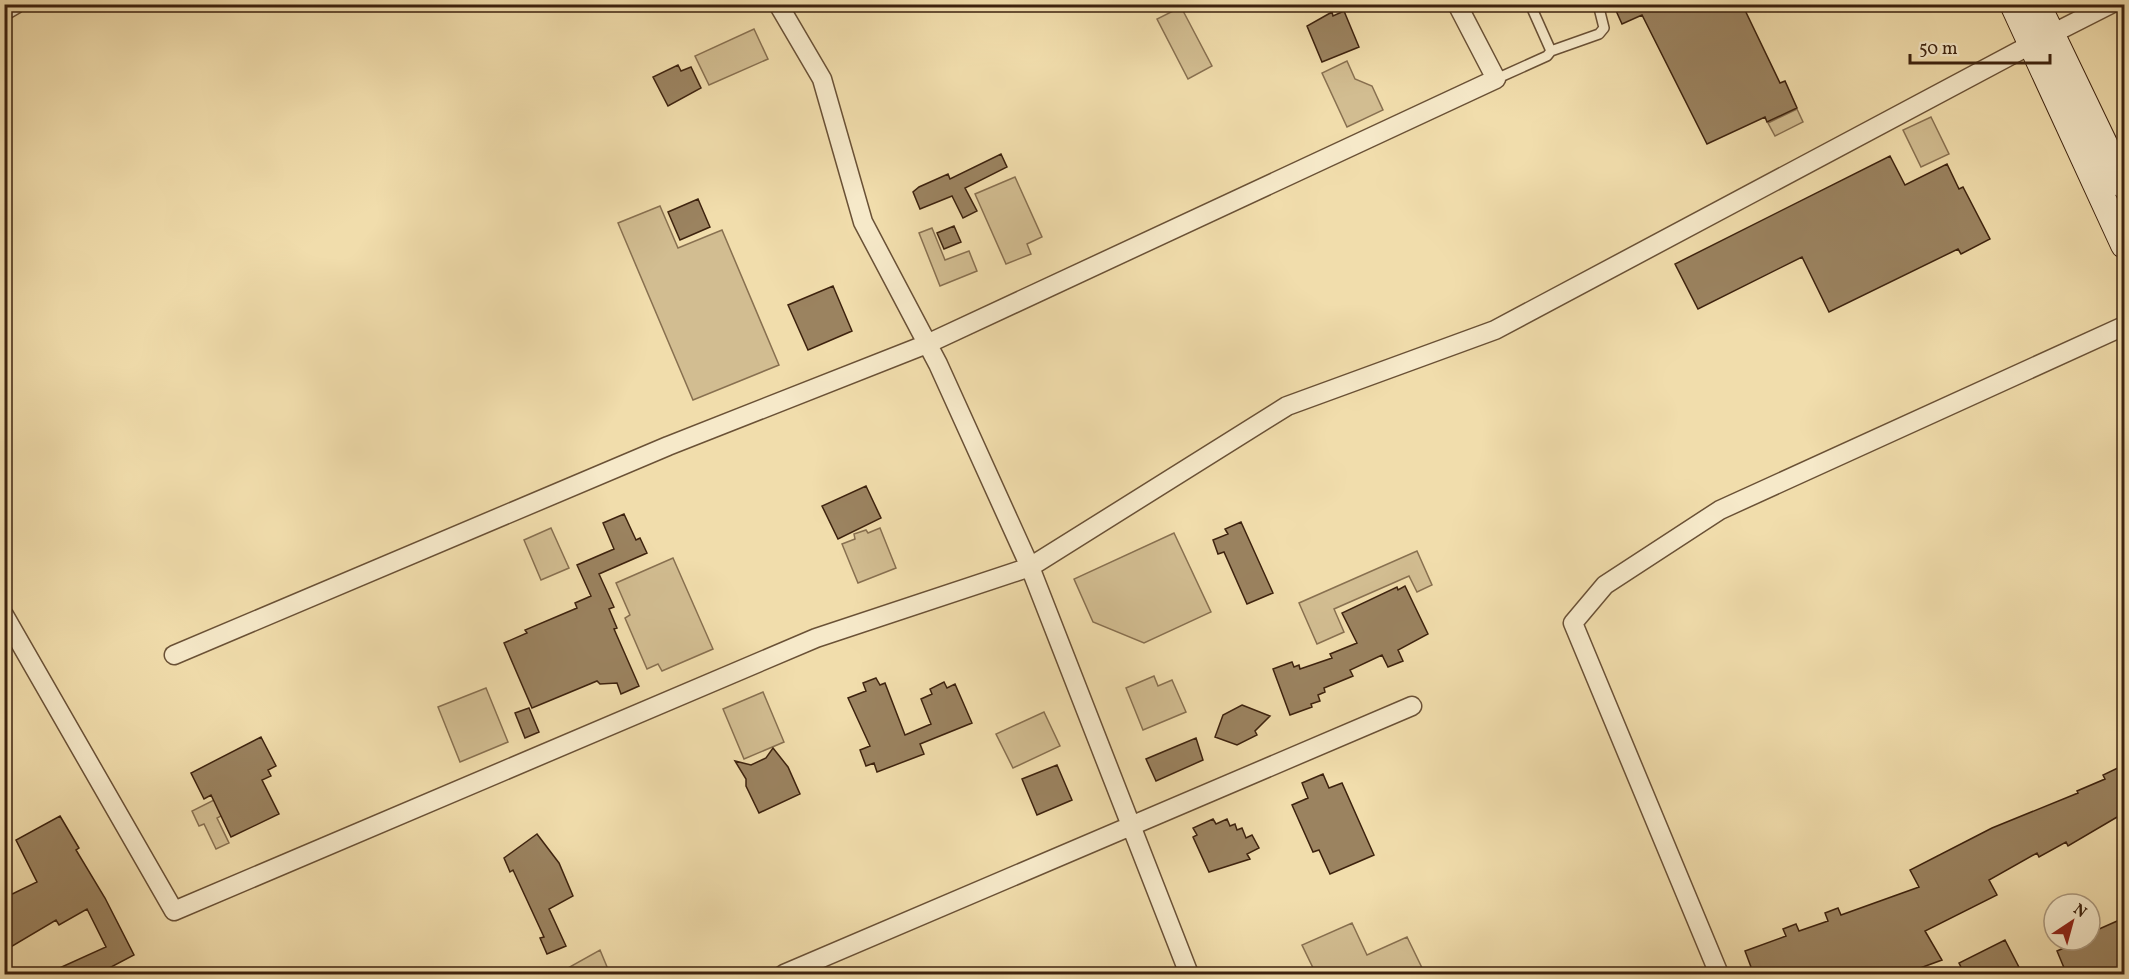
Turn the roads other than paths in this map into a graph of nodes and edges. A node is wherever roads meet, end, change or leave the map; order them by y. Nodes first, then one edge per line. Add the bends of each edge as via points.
1 (16, 4) edge
2 (778, 4) edge
3 (1457, 4) edge
4 (1530, 4) edge
5 (1598, 4) edge
6 (2013, 4) edge
7 (2037, 4) edge
8 (2111, 4) edge
9 (4, 11) edge
10 (2042, 39) junction
11 (1551, 51) junction
12 (1496, 79) junction
13 (2124, 185) edge
14 (2124, 245) edge
15 (2124, 326) edge
16 (927, 344) junction
17 (1030, 567) junction
18 (4, 615) edge
19 (174, 655) dead end
20 (1412, 706) dead end
21 (1130, 825) junction
22 (784, 975) edge
23 (1190, 975) edge
24 (1719, 975) edge

1 - 9 street
2 - 16 street via 822,80 863,222
3 - 12 street
4 - 11 lane
5 - 11 lane via 1605,28 1599,34
6 - 10 street
7 - 10 street
8 - 10 street
10 - 13 street
10 - 14 street
10 - 17 street via 1495,330 1287,406
11 - 12 lane
12 - 16 street
15 - 24 street via 1720,510 1605,585 1573,623
16 - 17 street
16 - 19 street via 668,446
17 - 18 street via 816,638 174,911
17 - 21 street
20 - 21 street
21 - 22 street
21 - 23 street

